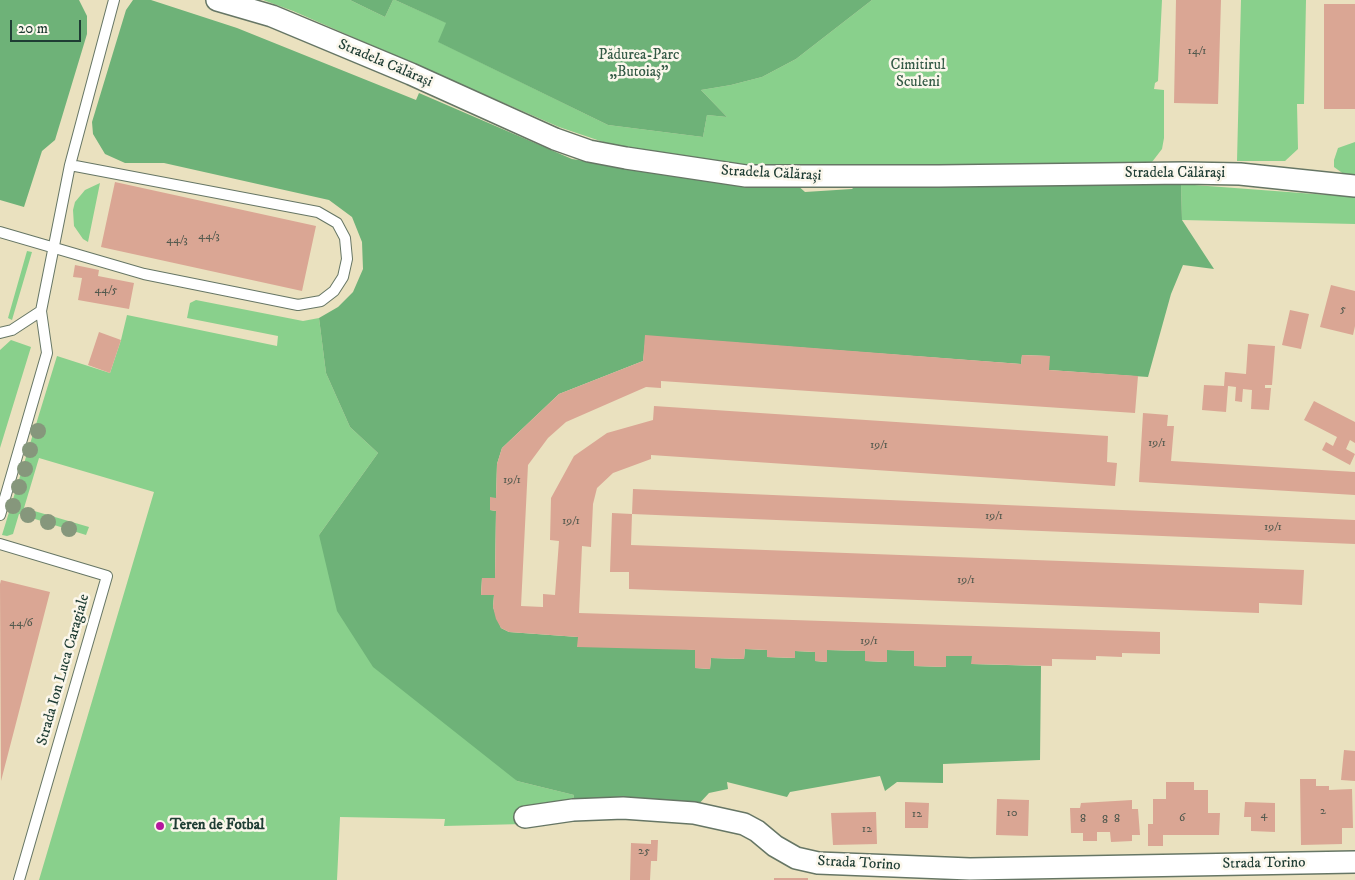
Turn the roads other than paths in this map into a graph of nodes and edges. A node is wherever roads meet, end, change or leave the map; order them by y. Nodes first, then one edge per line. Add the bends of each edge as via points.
1 (114, 0) edge
2 (217, 0) edge
3 (70, 165) junction
4 (1355, 186) edge
5 (0, 232) edge
6 (53, 247) junction
7 (41, 311) junction
8 (0, 333) edge
9 (0, 515) edge
10 (0, 544) edge
11 (526, 817) dead end
12 (1355, 862) edge
13 (19, 880) edge

1 - 3 lane
2 - 4 street, Stradela Călărași via 272,16 556,140 626,158 746,176 1185,173 1240,174
3 - 6 lane
3 - 6 lane via 318,212 336,223 345,238 348,259 343,277 334,291 321,301 298,305 144,274
5 - 6 lane
6 - 7 lane
7 - 8 lane via 12,330
7 - 9 lane via 47,353
10 - 13 lane, Strada Ion Luca Caragiale via 107,576
11 - 12 street, Strada Torino via 573,810 623,808 694,813 744,824 796,858 818,863 970,870

